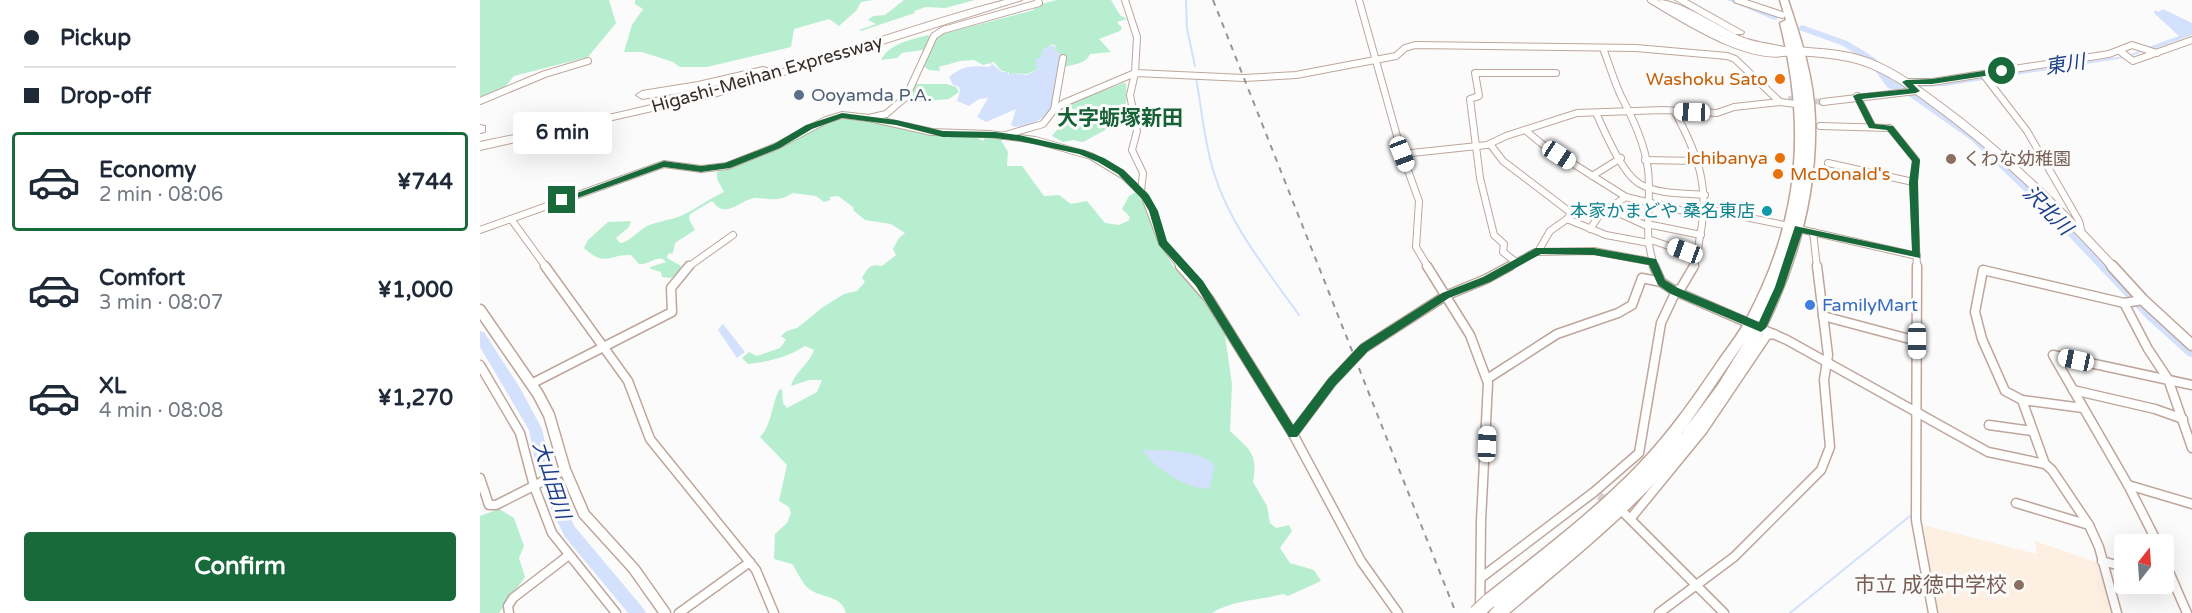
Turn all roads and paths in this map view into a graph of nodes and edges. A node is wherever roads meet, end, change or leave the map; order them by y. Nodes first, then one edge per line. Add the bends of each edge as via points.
1 (995, 0) edge
2 (1014, 0) edge
3 (1125, 0) edge
4 (1359, 0) edge
5 (1652, 0) edge
6 (1663, 0) edge
7 (1680, 0) edge
8 (1737, 0) edge
9 (1776, 0) edge
10 (1784, 0) edge
11 (1038, 2) edge
12 (1782, 15) junction
13 (2192, 40) edge
14 (854, 45) junction
15 (1603, 48) junction
16 (1797, 51) junction
17 (2121, 52) junction
18 (2154, 54) junction
19 (860, 58) dead end
20 (1063, 58) dead end
21 (1374, 60) junction
22 (588, 61) dead end
23 (2061, 63) junction
24 (2069, 69) dead end
25 (1135, 73) junction
26 (1556, 73) dead end
27 (1984, 74) junction
28 (1756, 79) junction
29 (1909, 89) junction
30 (642, 95) dead end
31 (1857, 96) junction
32 (1788, 99) tunnel mouth
33 (480, 101) edge
34 (1780, 102) junction
35 (1812, 104) junction
36 (710, 105) dead end
37 (1053, 111) junction
38 (1630, 111) junction
39 (1676, 112) junction
40 (1596, 113) junction
41 (869, 118) junction
42 (1820, 126) dead end
43 (1872, 126) junction
44 (571, 127) junction
45 (1525, 130) junction
46 (480, 133) edge
47 (1002, 136) junction
48 (1491, 144) junction
49 (480, 146) edge
50 (1475, 146) junction
51 (1402, 154) junction
52 (1621, 158) junction
53 (1645, 160) junction
54 (1698, 161) junction
55 (1828, 163) dead end
56 (1592, 176) junction
57 (1914, 182) junction
58 (1648, 188) junction
59 (1141, 191) junction
60 (1705, 195) junction
61 (1626, 197) junction
62 (1647, 204) junction
63 (1610, 209) junction
64 (1571, 213) junction
65 (1705, 213) junction
66 (511, 219) junction
67 (1647, 225) junction
68 (1794, 227) junction
69 (1590, 229) junction
70 (480, 230) edge
71 (1813, 232) junction
72 (2082, 233) junction
73 (732, 235) dead end
74 (1701, 235) junction
75 (1649, 241) junction
76 (1539, 250) junction
77 (1698, 256) junction
78 (1917, 256) junction
79 (1516, 262) junction
80 (1653, 262) junction
81 (1661, 282) junction
82 (1676, 291) junction
83 (1445, 296) junction
84 (2135, 301) junction
85 (480, 310) edge
86 (1822, 316) junction
87 (1756, 325) junction
88 (1775, 334) junction
89 (1917, 341) junction
90 (2192, 345) edge
91 (605, 346) junction
92 (1828, 364) junction
93 (480, 365) edge
94 (1487, 379) junction
95 (2168, 379) junction
96 (531, 384) junction
97 (2192, 385) edge
98 (2073, 390) junction
99 (2022, 400) junction
100 (2084, 408) junction
101 (1917, 414) junction
102 (2183, 419) junction
103 (1989, 425) dead end
104 (2032, 431) junction
105 (1293, 434) junction
106 (2192, 448) edge
107 (2045, 464) junction
108 (565, 470) junction
109 (480, 478) edge
110 (2128, 485) junction
111 (534, 486) junction
112 (2016, 503) dead end
113 (2192, 504) edge
114 (2089, 525) junction
115 (2153, 534) edge
116 (569, 555) junction
117 (2102, 561) junction
118 (750, 562) junction
119 (2114, 564) edge
120 (1482, 577) junction
121 (1698, 584) junction
122 (2174, 590) edge
123 (1933, 609) edge
124 (1488, 611) edge
125 (509, 613) edge
126 (616, 613) edge
127 (665, 613) edge
128 (679, 613) edge
129 (774, 613) edge
130 (1398, 613) edge
131 (1659, 613) edge
132 (1724, 613) edge
133 (1925, 613) edge
134 (2117, 613) edge
135 (2187, 613) edge

1 - 14 highway, Higashi-Meihan Expressway
2 - 19 highway via 940,24
2 - 44 highway, Higashi-Meihan Expressway via 741,86
3 - 25 street via 1137,37
4 - 21 street
5 - 16 street via 1708,32 1759,51 1781,56
6 - 16 highway via 1747,43 1778,51
7 - 16 highway via 1747,38
8 - 12 street
9 - 12 highway
10 - 16 highway
11 - 41 street via 934,36 906,98 886,114
12 - 16 highway
13 - 18 street
14 - 30 highway via 698,86
14 - 46 highway, Higashi-Meihan Expressway via 693,94
15 - 21 street via 1415,45 1396,56
15 - 28 street via 1727,56 1736,59
15 - 38 street
16 - 29 street via 1865,61 1886,70
16 - 35 highway
17 - 18 street via 2130,48
17 - 18 street via 2133,61
17 - 23 street
20 - 37 street
21 - 25 street via 1316,72 1260,77
21 - 51 street
22 - 33 street
23 - 24 street
23 - 27 street
25 - 37 street via 1089,91
25 - 59 street via 1130,94 1137,131 1132,150 1143,173
26 - 50 street via 1475,73 1479,96 1470,99
27 - 29 street via 1932,81
27 - 72 street via 2027,131 2079,221
28 - 32 street
28 - 34 street
29 - 31 street
29 - 72 street via 1975,132
31 - 35 street
31 - 43 street
34 - 35 street
34 - 39 street via 1734,107 1718,113
35 - 68 highway via 1808,181
36 - 44 highway
37 - 47 street via 1043,124
38 - 39 street
38 - 40 street
38 - 53 street
39 - 54 street
40 - 45 street via 1567,115
40 - 52 street
41 - 47 street via 943,134
41 - 66 street via 842,115 826,120 727,166 701,169 664,164
42 - 43 street
43 - 57 street via 1890,128 1915,158
44 - 49 highway, Higashi-Meihan Expressway
45 - 48 street
45 - 56 street
47 - 59 street via 1072,149 1101,160
48 - 50 street
48 - 64 street via 1503,161
50 - 51 street
50 - 79 street via 1494,235 1504,244 1503,252
51 - 83 street via 1419,201 1416,247
52 - 56 street
52 - 58 street via 1637,183
53 - 54 street
53 - 58 street
54 - 60 street
55 - 57 street
56 - 61 street
57 - 78 street
58 - 60 street
58 - 62 street
59 - 105 street via 1153,211 1162,243 1199,284
60 - 65 street
61 - 62 street
61 - 63 street
62 - 65 street
62 - 67 street
63 - 67 street
63 - 69 street via 1600,214
64 - 69 street
64 - 76 street via 1550,231
65 - 68 street
65 - 74 street
66 - 70 street
66 - 91 street
67 - 74 street
67 - 75 street
68 - 71 street
68 - 87 highway via 1779,287
69 - 75 street
71 - 78 street
71 - 86 street
72 - 84 street
73 - 91 street via 675,283 670,297 672,312
74 - 77 street
75 - 77 street
75 - 80 street
76 - 79 street
76 - 80 street via 1594,251
77 - 82 street
78 - 89 street
79 - 83 street
80 - 81 street
81 - 82 street
81 - 94 street via 1642,278 1632,305 1557,334
82 - 87 street
82 - 120 street via 1660,323 1639,453 1597,494
83 - 94 street via 1470,335
83 - 105 street via 1364,348 1332,382
84 - 90 street
84 - 95 street via 2148,349
84 - 99 street via 1983,270 1975,312 1982,339 2005,391
85 - 96 street
86 - 89 street
86 - 92 street
87 - 88 street
87 - 124 highway via 1726,384 1665,461 1611,514
88 - 92 street
88 - 121 street via 1767,335 1742,378 1698,438 1628,516
89 - 101 street
91 - 96 street
91 - 118 street via 628,381 650,439
92 - 101 street
92 - 121 street via 1824,381 1830,447 1825,464 1734,557
93 - 111 street via 520,433
94 - 120 street
95 - 97 street
95 - 98 street via 2053,355
95 - 102 street
96 - 108 street via 549,414
98 - 100 street
98 - 102 street
99 - 100 street
99 - 104 street
100 - 110 street
101 - 107 street via 1988,452
101 - 123 street via 1916,520
102 - 106 street
103 - 104 street
104 - 107 street
105 - 130 street via 1361,561
107 - 114 street
108 - 111 street
108 - 127 street via 584,514 634,569
109 - 111 street via 489,505
110 - 113 street
110 - 115 street
111 - 116 street via 552,533
112 - 114 street
114 - 117 street
116 - 125 street via 513,598
116 - 126 street
117 - 119 street
117 - 134 street
118 - 128 street
118 - 129 street
120 - 124 street
121 - 131 street
121 - 132 street
122 - 135 street
123 - 133 street

